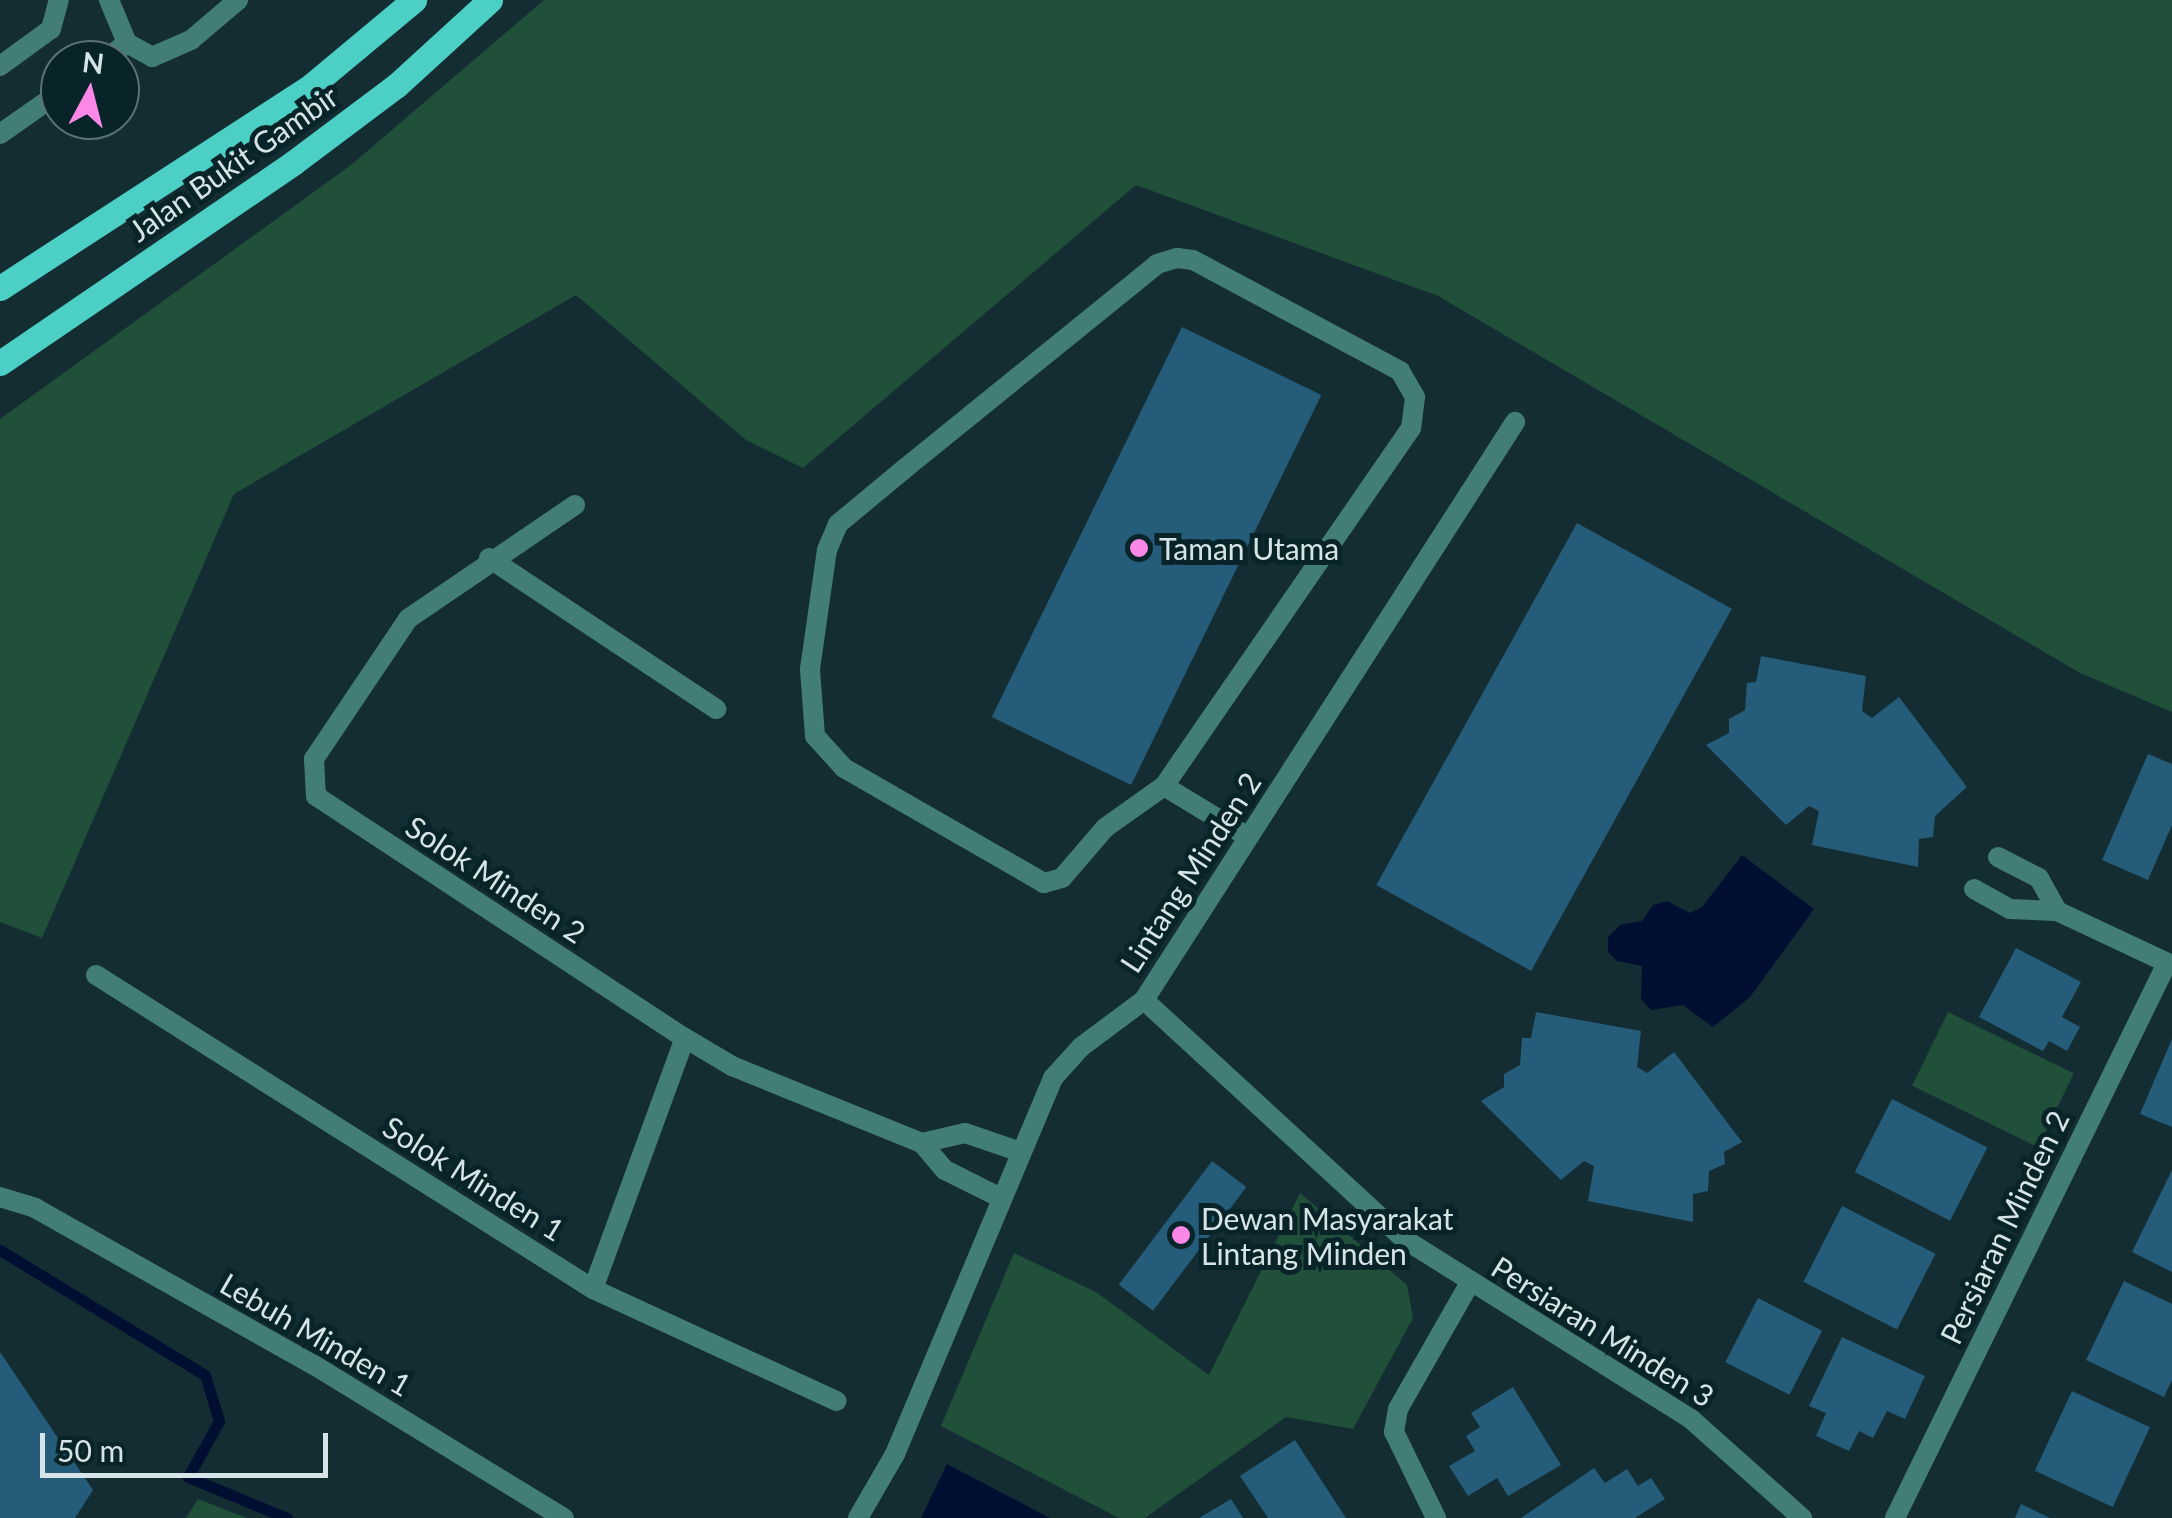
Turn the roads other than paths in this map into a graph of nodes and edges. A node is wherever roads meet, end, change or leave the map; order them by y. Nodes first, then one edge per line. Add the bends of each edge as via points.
1 (59, 0) edge
2 (109, 0) edge
3 (238, 0) edge
4 (414, 0) edge
5 (490, 0) edge
6 (127, 40) edge
7 (140, 50) edge
8 (0, 66) edge
9 (40, 106) edge
10 (0, 134) edge
11 (0, 288) edge
12 (0, 363) edge
13 (1515, 422) dead end
14 (575, 506) dead end
15 (489, 558) junction
16 (716, 710) dead end
17 (1164, 786) junction
18 (1248, 837) junction
19 (1998, 857) dead end
20 (1974, 890) dead end
21 (2058, 911) junction
22 (2170, 964) edge
23 (96, 974) dead end
24 (1144, 1000) junction
25 (685, 1038) junction
26 (922, 1143) junction
27 (1018, 1150) junction
28 (0, 1197) edge
29 (998, 1197) junction
30 (1470, 1284) junction
31 (593, 1290) junction
32 (836, 1401) dead end
33 (564, 1518) edge
34 (858, 1518) edge
35 (1436, 1518) edge
36 (1802, 1518) edge
37 (1895, 1518) edge

1 - 8 street via 51,30
2 - 6 street
3 - 7 street via 191,40 152,57
4 - 11 main road, Jalan Bukit Gambir via 312,85
5 - 12 main road, Jalan Bukit Gambir via 397,86 293,164
9 - 10 street
13 - 18 street, Lintang Minden 2
14 - 15 street, Solok Minden 2
15 - 16 street
15 - 25 street, Solok Minden 2 via 408,618 326,738 310,784 325,805
17 - 17 street via 1105,828 1062,878 1044,883 844,768 815,736 809,708 827,550 838,524 1157,264 1177,258 1400,371 1415,397 1411,428
17 - 18 street
18 - 24 street, Lintang Minden 2
19 - 21 street via 2038,878
20 - 21 street via 2010,909
21 - 22 street
22 - 37 street, Persiaran Minden 2
23 - 31 street, Solok Minden 1
24 - 27 street, Lintang Minden 2 via 1081,1047 1053,1078
24 - 30 street, Persiaran Minden 3 via 1404,1239
25 - 26 street, Solok Minden 2 via 732,1066
25 - 31 street
26 - 27 street via 965,1133
26 - 29 street, Solok Minden 2 via 945,1170
27 - 29 street, Lintang Minden 2
28 - 33 street, Lebuh Minden 1 via 35,1208 314,1365
29 - 34 street, Lintang Minden 2 via 917,1403
30 - 35 street via 1398,1410 1394,1432
30 - 36 street, Persiaran Minden 3 via 1692,1419
31 - 32 street, Solok Minden 1

